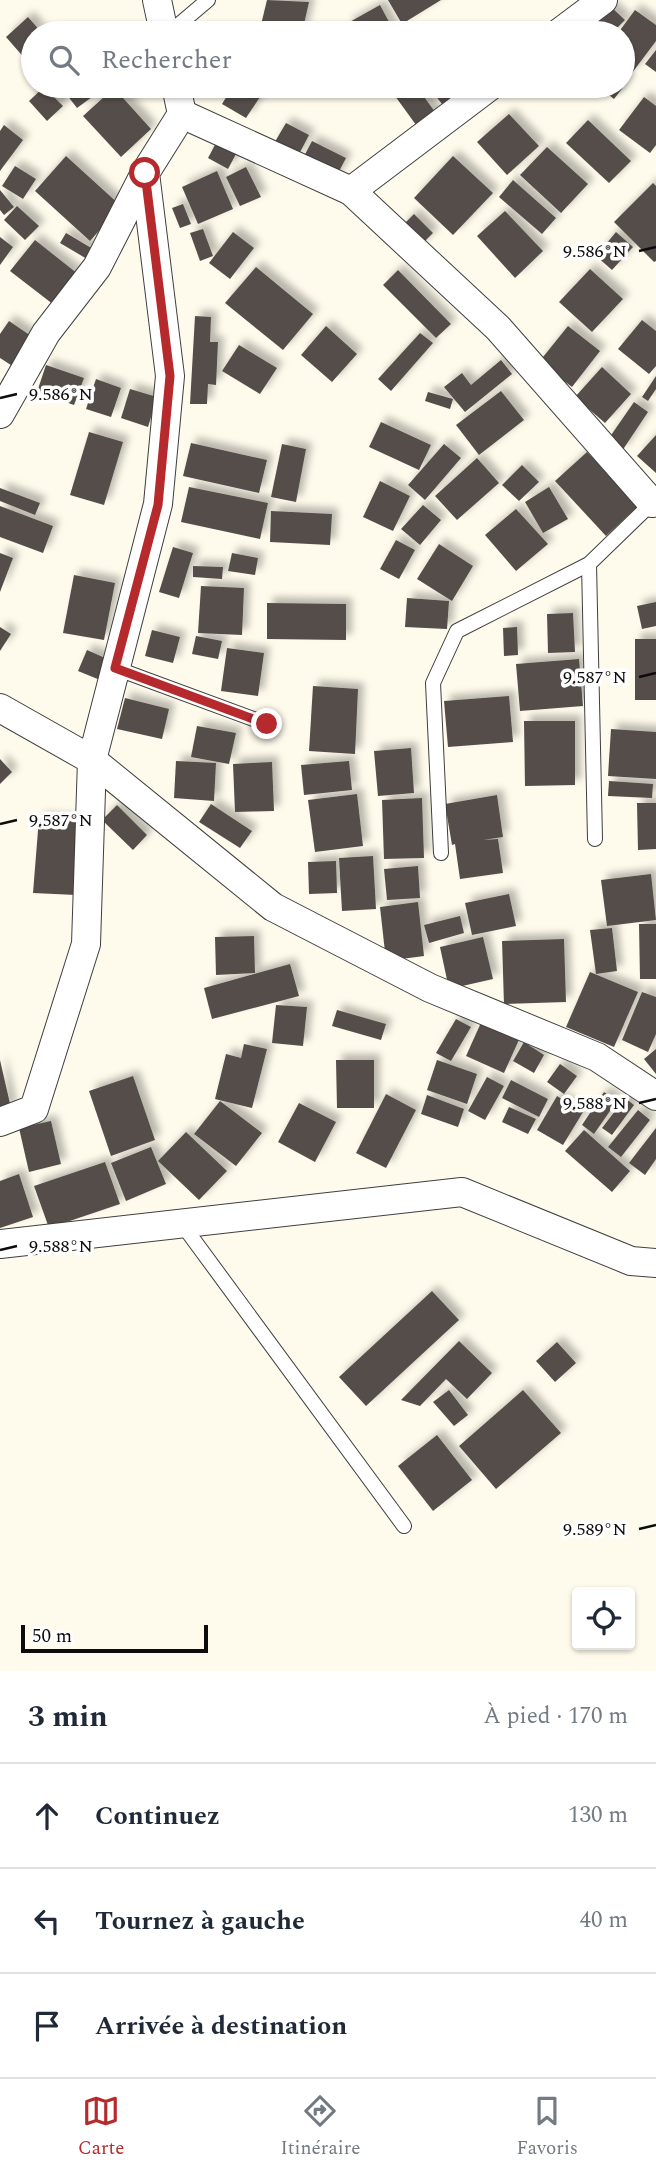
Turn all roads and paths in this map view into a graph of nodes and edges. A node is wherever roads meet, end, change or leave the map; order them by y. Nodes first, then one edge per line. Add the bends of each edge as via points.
1 (157, 0) edge
2 (208, 0) edge
3 (603, 0) edge
4 (163, 21) edge
5 (182, 21) edge
6 (575, 21) edge
7 (179, 98) edge
8 (474, 98) edge
9 (182, 114) junction
10 (145, 173) junction
11 (351, 191) junction
12 (0, 414) edge
13 (655, 503) edge
14 (589, 564) junction
15 (115, 668) junction
16 (0, 708) edge
17 (267, 724) dead end
18 (92, 760) junction
19 (595, 839) dead end
20 (441, 853) dead end
21 (656, 1096) edge
22 (0, 1122) edge
23 (182, 1224) junction
24 (0, 1244) edge
25 (656, 1263) edge
26 (404, 1526) dead end

1 - 4 street
2 - 5 lane
3 - 6 street
7 - 9 street
8 - 11 street
9 - 10 street
9 - 11 street
10 - 12 street via 97,267 46,333
10 - 15 street via 170,376 158,505
11 - 13 street via 498,328
13 - 14 lane
14 - 19 lane
14 - 20 lane via 457,631 433,683
15 - 17 lane
15 - 18 street
16 - 18 street
18 - 21 street via 273,907 430,988 597,1058
18 - 22 street via 86,944 34,1109
23 - 24 street
23 - 25 street via 463,1192 631,1261
23 - 26 lane

